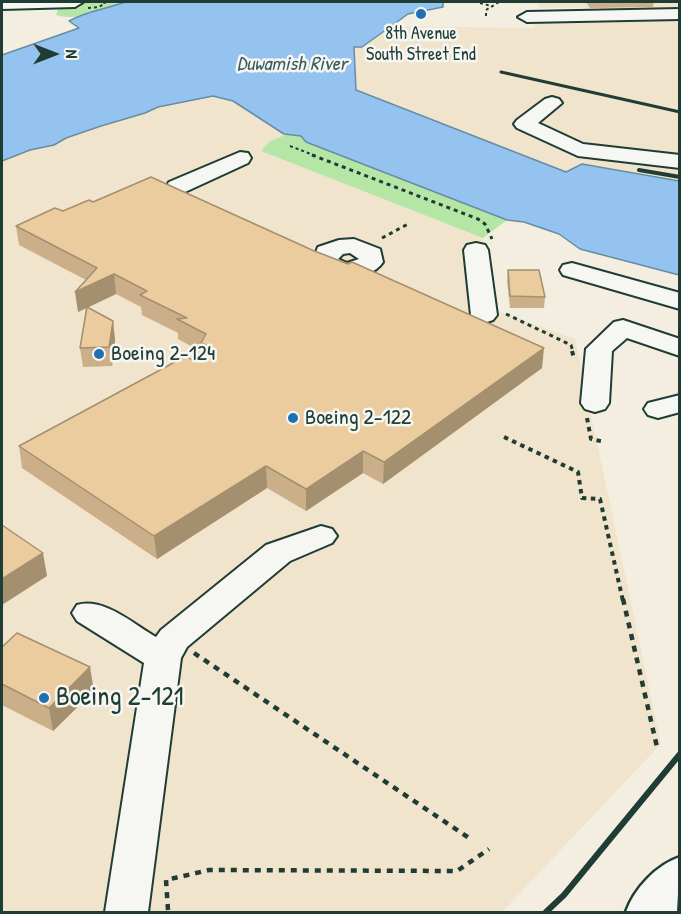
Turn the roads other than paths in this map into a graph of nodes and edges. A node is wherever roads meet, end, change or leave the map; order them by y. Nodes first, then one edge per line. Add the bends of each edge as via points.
1 (73, 2) edge
2 (2, 4) edge
3 (680, 14) edge
4 (527, 17) dead end
5 (552, 103) dead end
6 (240, 158) dead end
7 (680, 162) edge
8 (177, 187) edge
9 (476, 250) dead end
10 (572, 270) dead end
11 (667, 298) edge
12 (484, 315) dead end
13 (623, 328) junction
14 (680, 348) edge
15 (595, 403) dead end
16 (321, 536) dead end
17 (89, 613) dead end
18 (178, 656) junction
19 (680, 876) edge
20 (126, 912) edge
21 (650, 912) edge

1 - 2 street
3 - 4 street
5 - 7 street via 524,124 578,150
6 - 8 street
9 - 12 street
10 - 11 street
11 - 13 street
13 - 14 street
13 - 15 street via 599,349
16 - 18 street via 278,553 173,639
17 - 18 street
18 - 20 street
19 - 21 main road

